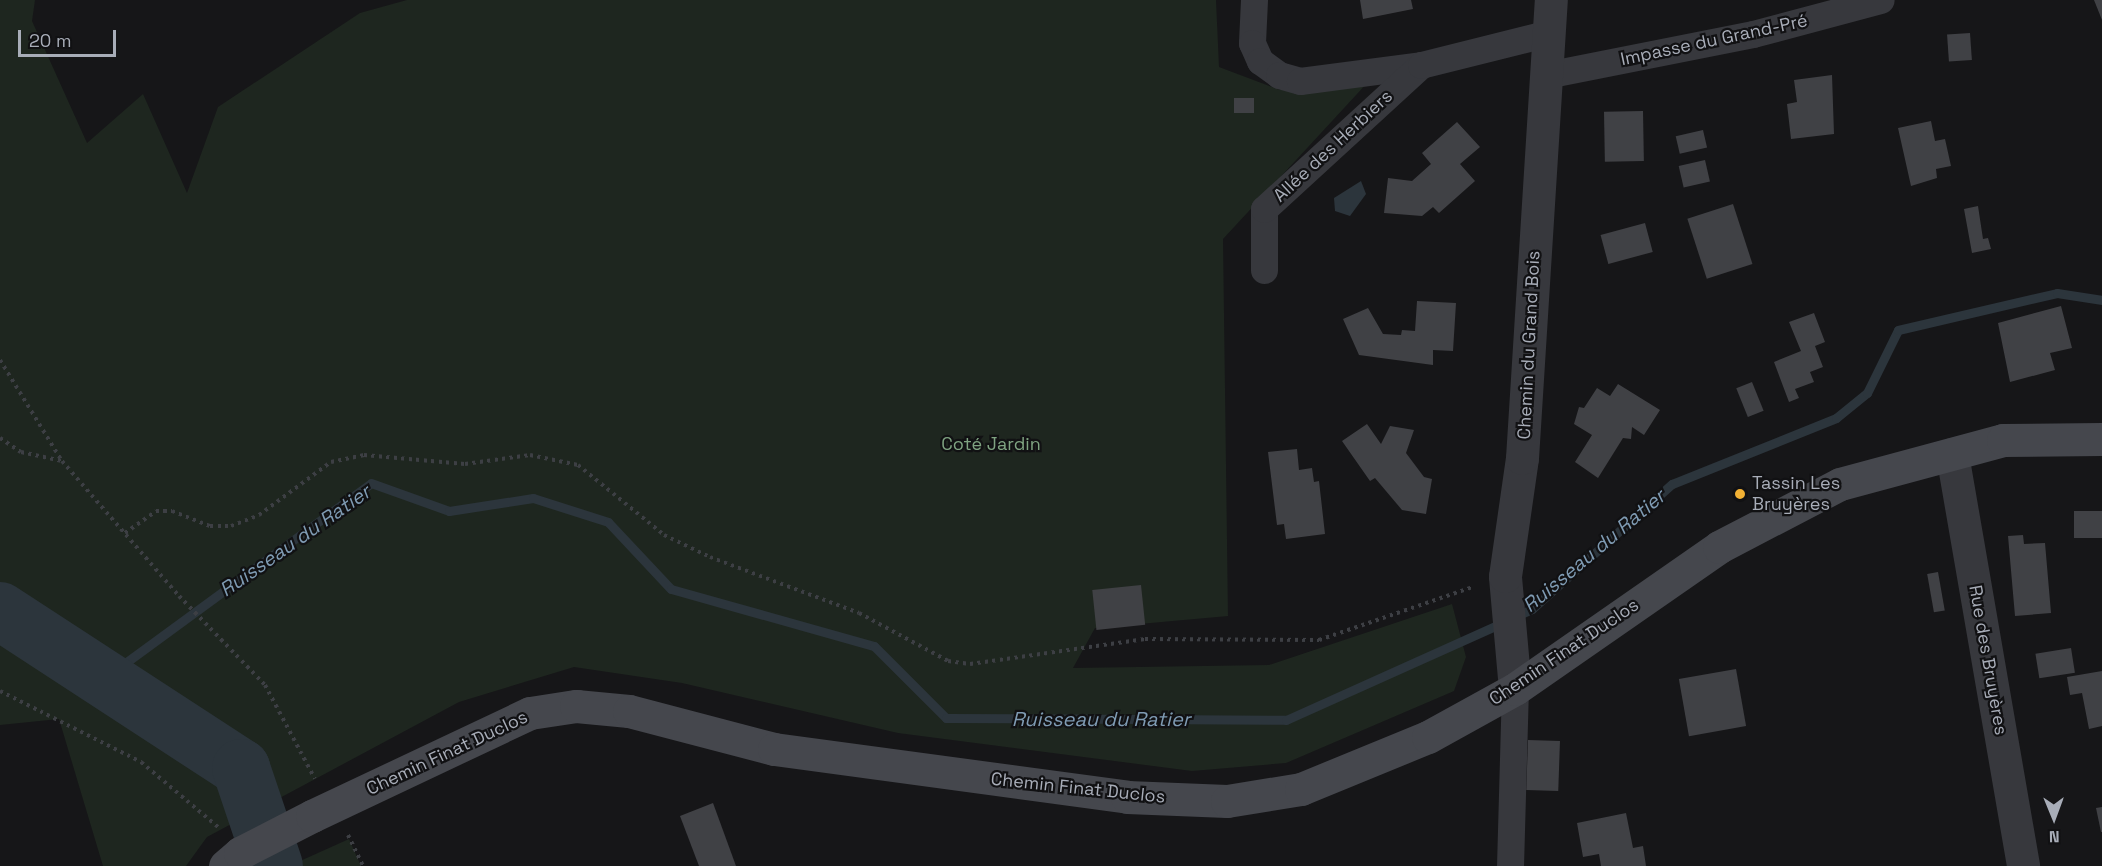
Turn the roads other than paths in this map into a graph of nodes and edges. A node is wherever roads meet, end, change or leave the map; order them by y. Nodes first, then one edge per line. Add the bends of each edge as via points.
1 (1254, 0) edge
2 (1551, 0) edge
3 (1881, 0) edge
4 (1549, 33) junction
5 (1421, 65) junction
6 (1545, 75) junction
7 (1264, 270) dead end
8 (2102, 439) edge
9 (1952, 453) junction
10 (1515, 688) junction
11 (232, 859) edge
12 (1510, 866) edge
13 (2023, 866) edge

1 - 5 street, Allée des Herbiers via 1252,43 1260,62 1279,75 1300,81
2 - 4 street, Chemin du Grand Bois
3 - 6 street, Impasse du Grand-Pré via 1753,34
4 - 5 street, Allée des Herbiers
4 - 6 street, Chemin du Grand Bois
5 - 7 street, Allée des Herbiers via 1264,209
6 - 10 street, Chemin du Grand Bois via 1522,458 1504,587
8 - 9 main road, Chemin Finat Duclos via 2003,440
9 - 10 main road, Chemin Finat Duclos via 1840,484 1719,547
9 - 13 street, Rue des Bruyères
10 - 11 main road, Chemin Finat Duclos via 1368,765 1301,789 1227,801 1127,797 774,749 629,711 576,706 530,713 323,811
10 - 12 street

